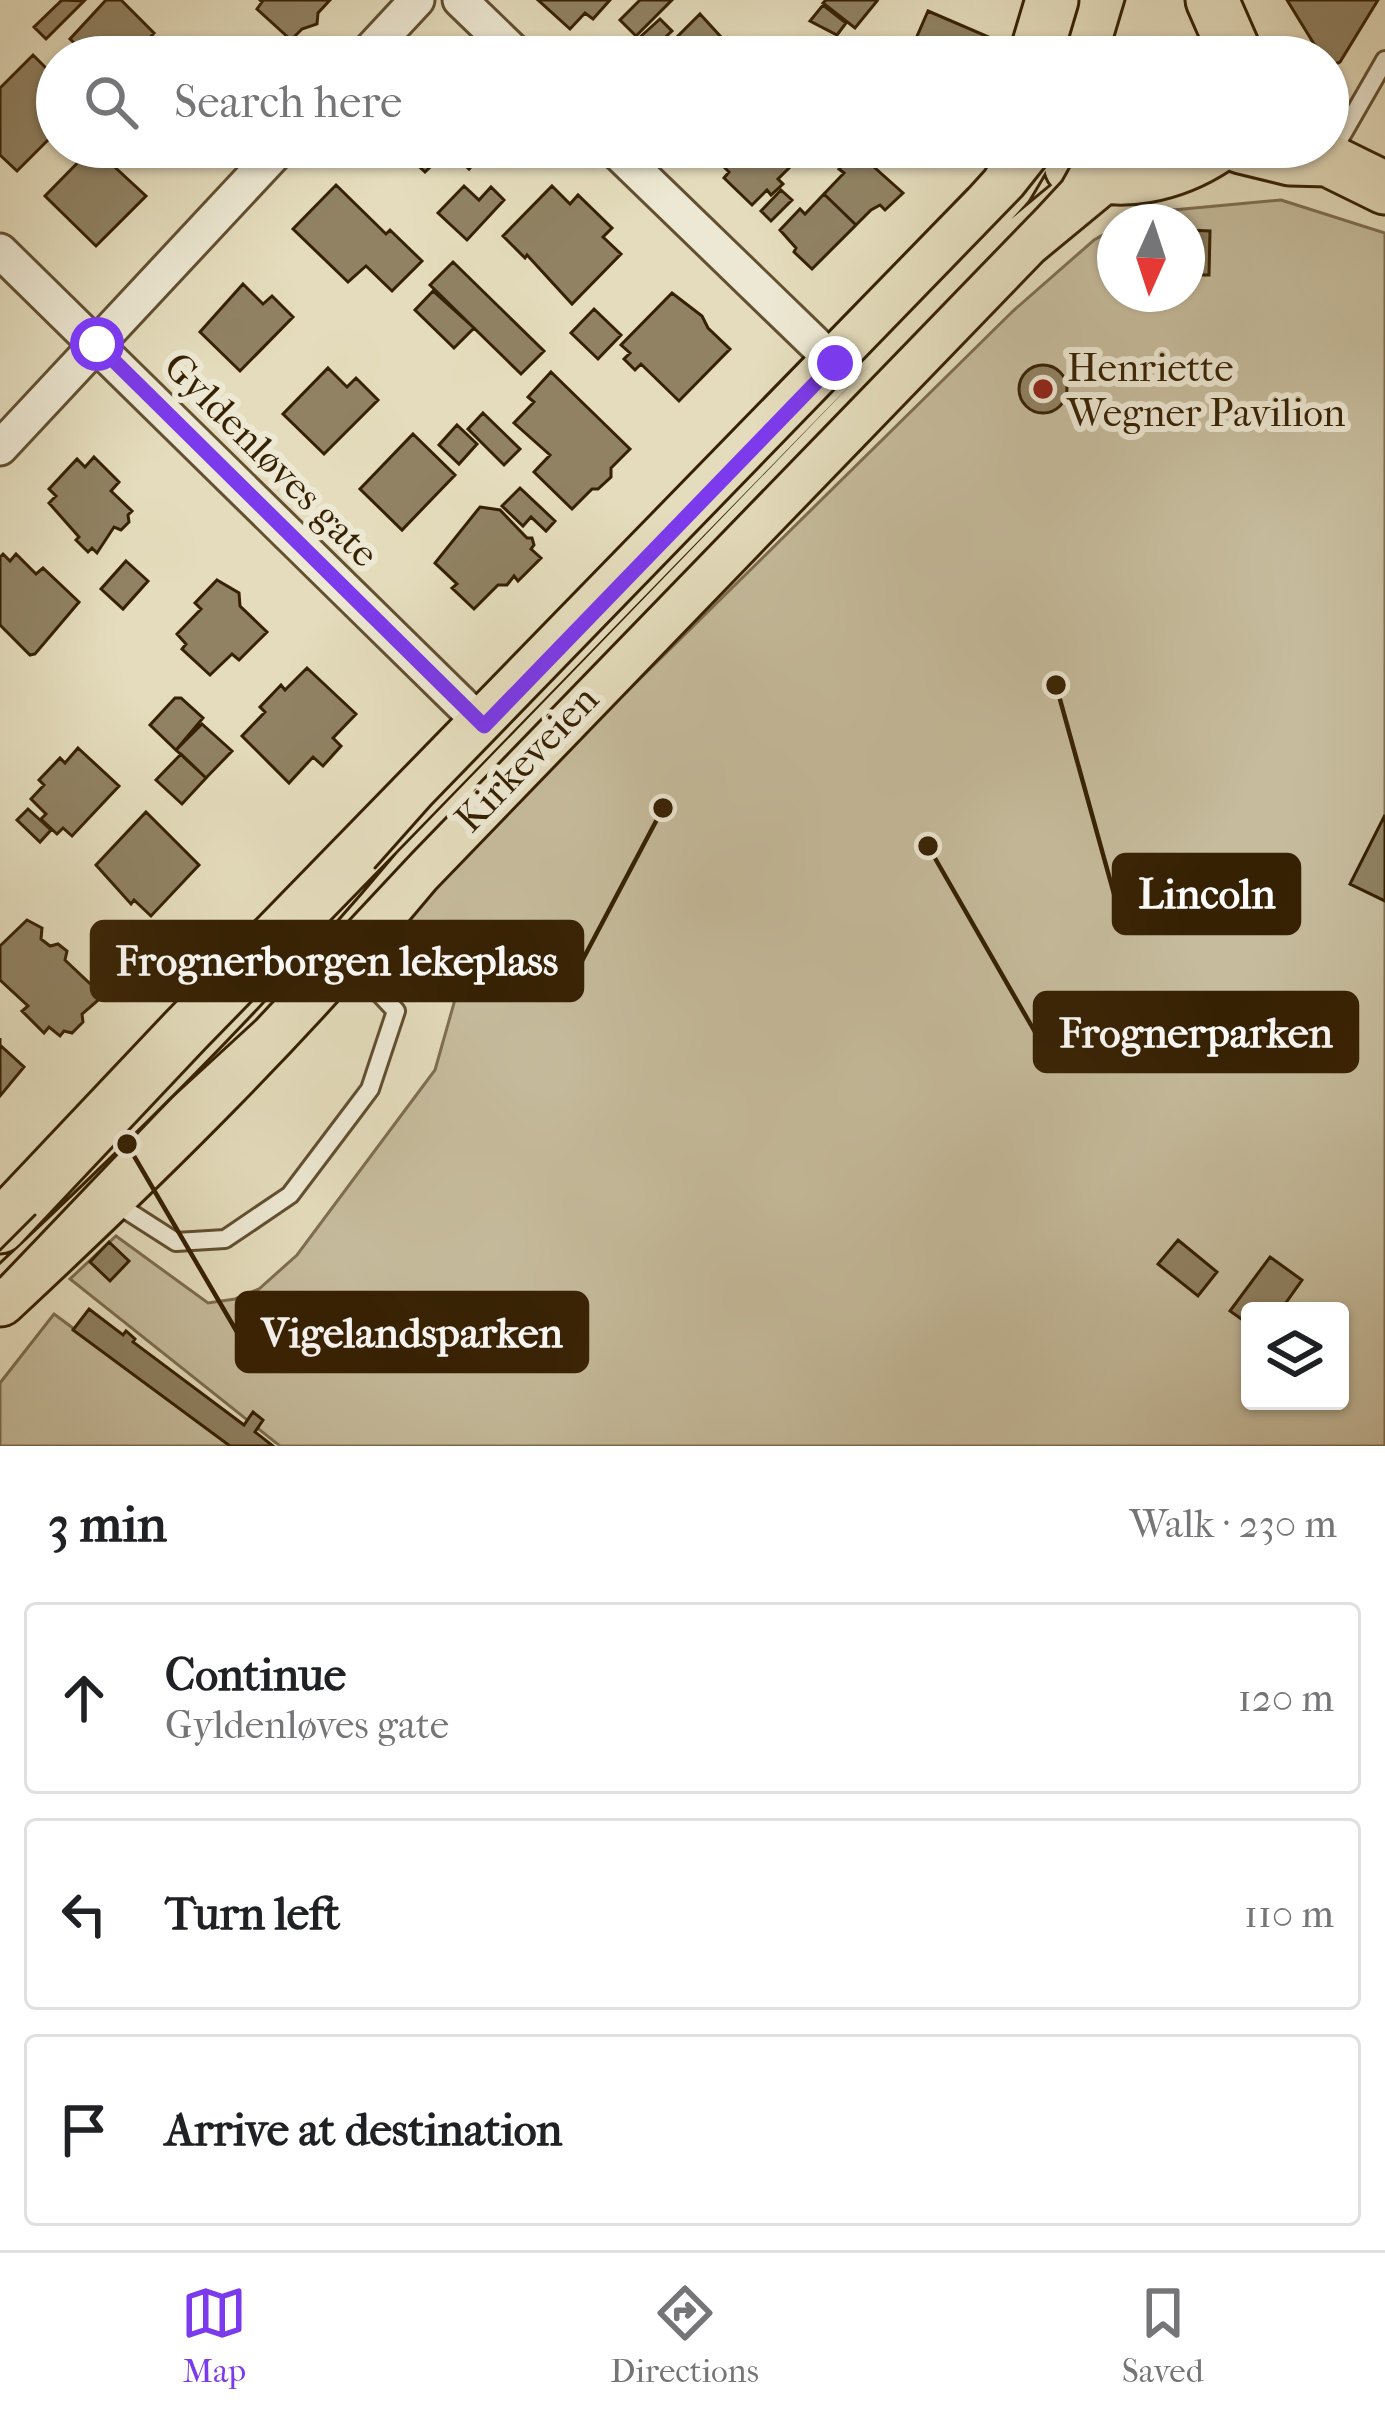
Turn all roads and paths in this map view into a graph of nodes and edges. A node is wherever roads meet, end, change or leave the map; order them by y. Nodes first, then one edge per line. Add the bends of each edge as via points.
1 (418, 0) edge
2 (460, 0) edge
3 (1052, 0) edge
4 (1211, 0) edge
5 (384, 36) edge
6 (497, 36) edge
7 (1041, 36) edge
8 (1227, 36) edge
9 (1385, 60) edge
10 (1349, 117) edge
11 (261, 168) edge
12 (634, 168) edge
13 (1018, 168) edge
14 (1072, 168) edge
15 (1171, 168) edge
16 (1349, 168) edge
17 (1100, 179) junction
18 (1385, 188) edge
19 (0, 251) edge
20 (97, 344) junction
21 (835, 363) junction
22 (0, 448) edge
23 (484, 726) junction
24 (344, 956) junction
25 (112, 1196) junction
26 (5, 1212) edge
27 (0, 1300) edge

1 - 5 street
2 - 6 street
3 - 7 main road
4 - 8 main road
9 - 10 lane
11 - 20 street
12 - 21 street
13 - 21 main road
14 - 17 main road
15 - 17 main road
16 - 18 main road
17 - 24 main road, Kirkeveien via 1053,215 416,871
19 - 20 street, Gyldenløves gate
20 - 22 street
20 - 23 street, Gyldenløves gate
21 - 23 main road
23 - 26 main road
24 - 25 main road, Kirkeveien
24 - 25 lane via 395,1011 370,1089 290,1195 225,1239 176,1242
25 - 27 main road, Kirkeveien

